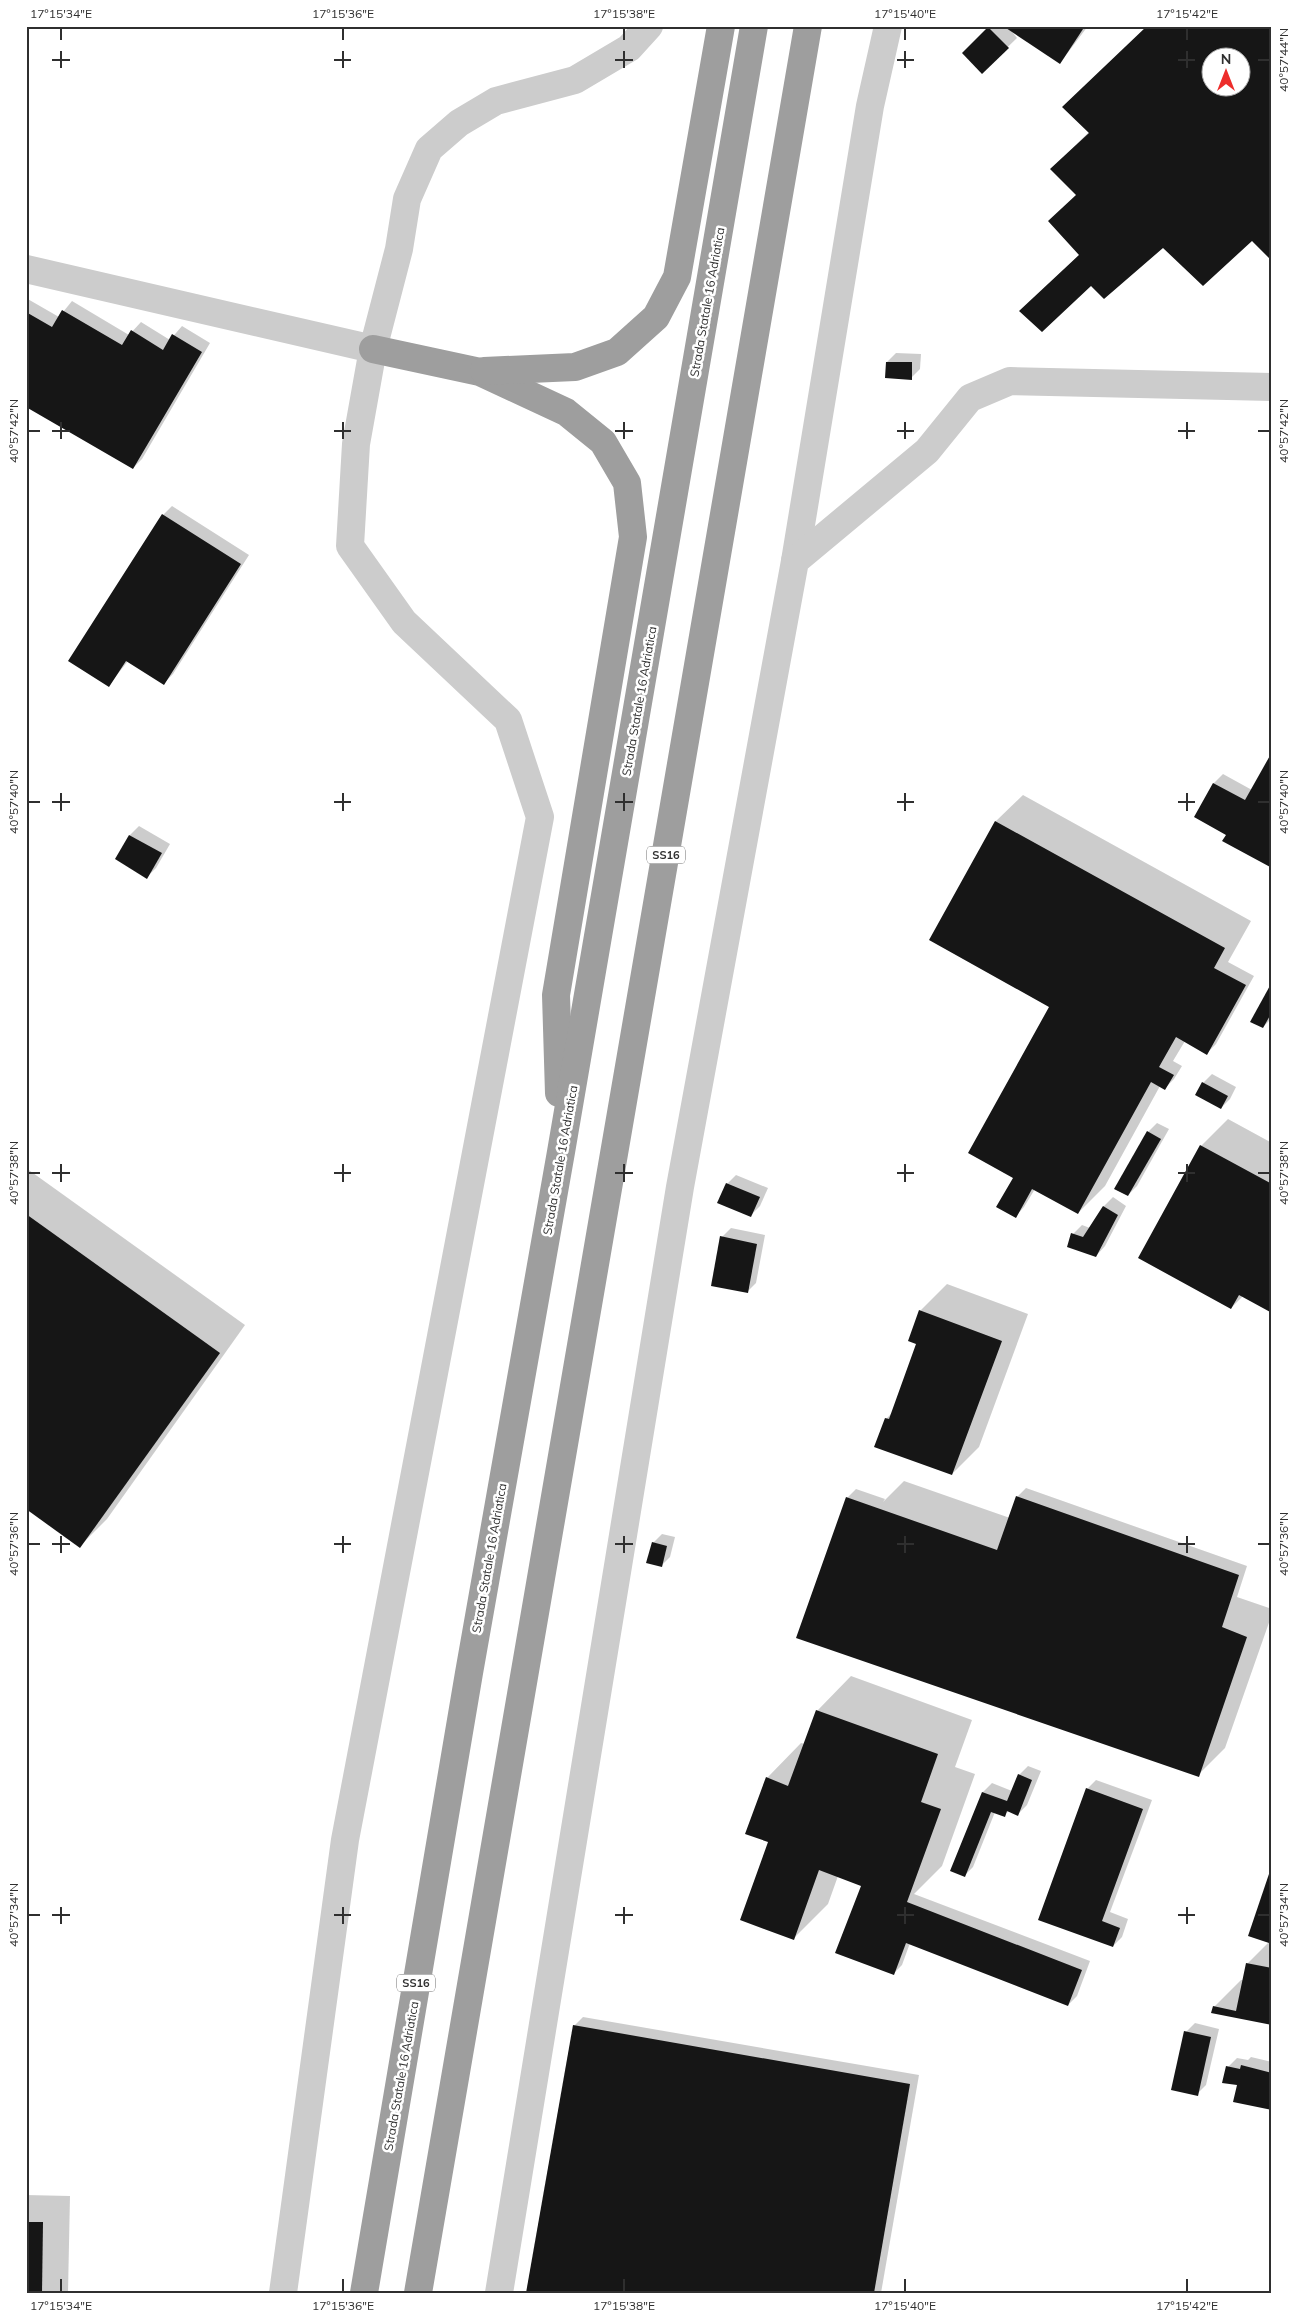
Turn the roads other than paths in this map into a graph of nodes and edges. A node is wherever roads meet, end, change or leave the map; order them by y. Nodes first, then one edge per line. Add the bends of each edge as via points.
1 (649, 26) edge
2 (721, 26) edge
3 (754, 26) edge
4 (808, 26) edge
5 (888, 26) edge
6 (26, 269) edge
7 (373, 349) junction
8 (480, 372) junction
9 (1272, 387) edge
10 (795, 561) junction
11 (561, 1152) junction
12 (282, 2293) edge
13 (364, 2293) edge
14 (418, 2293) edge
15 (498, 2293) edge

1 - 7 street via 629,48 574,80 496,101 459,123 429,149 407,199 399,249
2 - 8 highway via 677,277 656,317 617,352 575,367
3 - 11 highway, Strada Statale 16 Adriatica / SS16
4 - 14 highway, SS16
5 - 10 street via 870,106
6 - 7 street
7 - 8 highway
7 - 12 street via 356,444 350,546 404,622 508,720 540,817 345,1840
8 - 11 highway via 566,412 603,442 627,483 633,537 556,995
9 - 10 street via 1010,381 970,398 927,451
10 - 15 street via 680,1187
11 - 13 highway, Strada Statale 16 Adriatica / SS16

